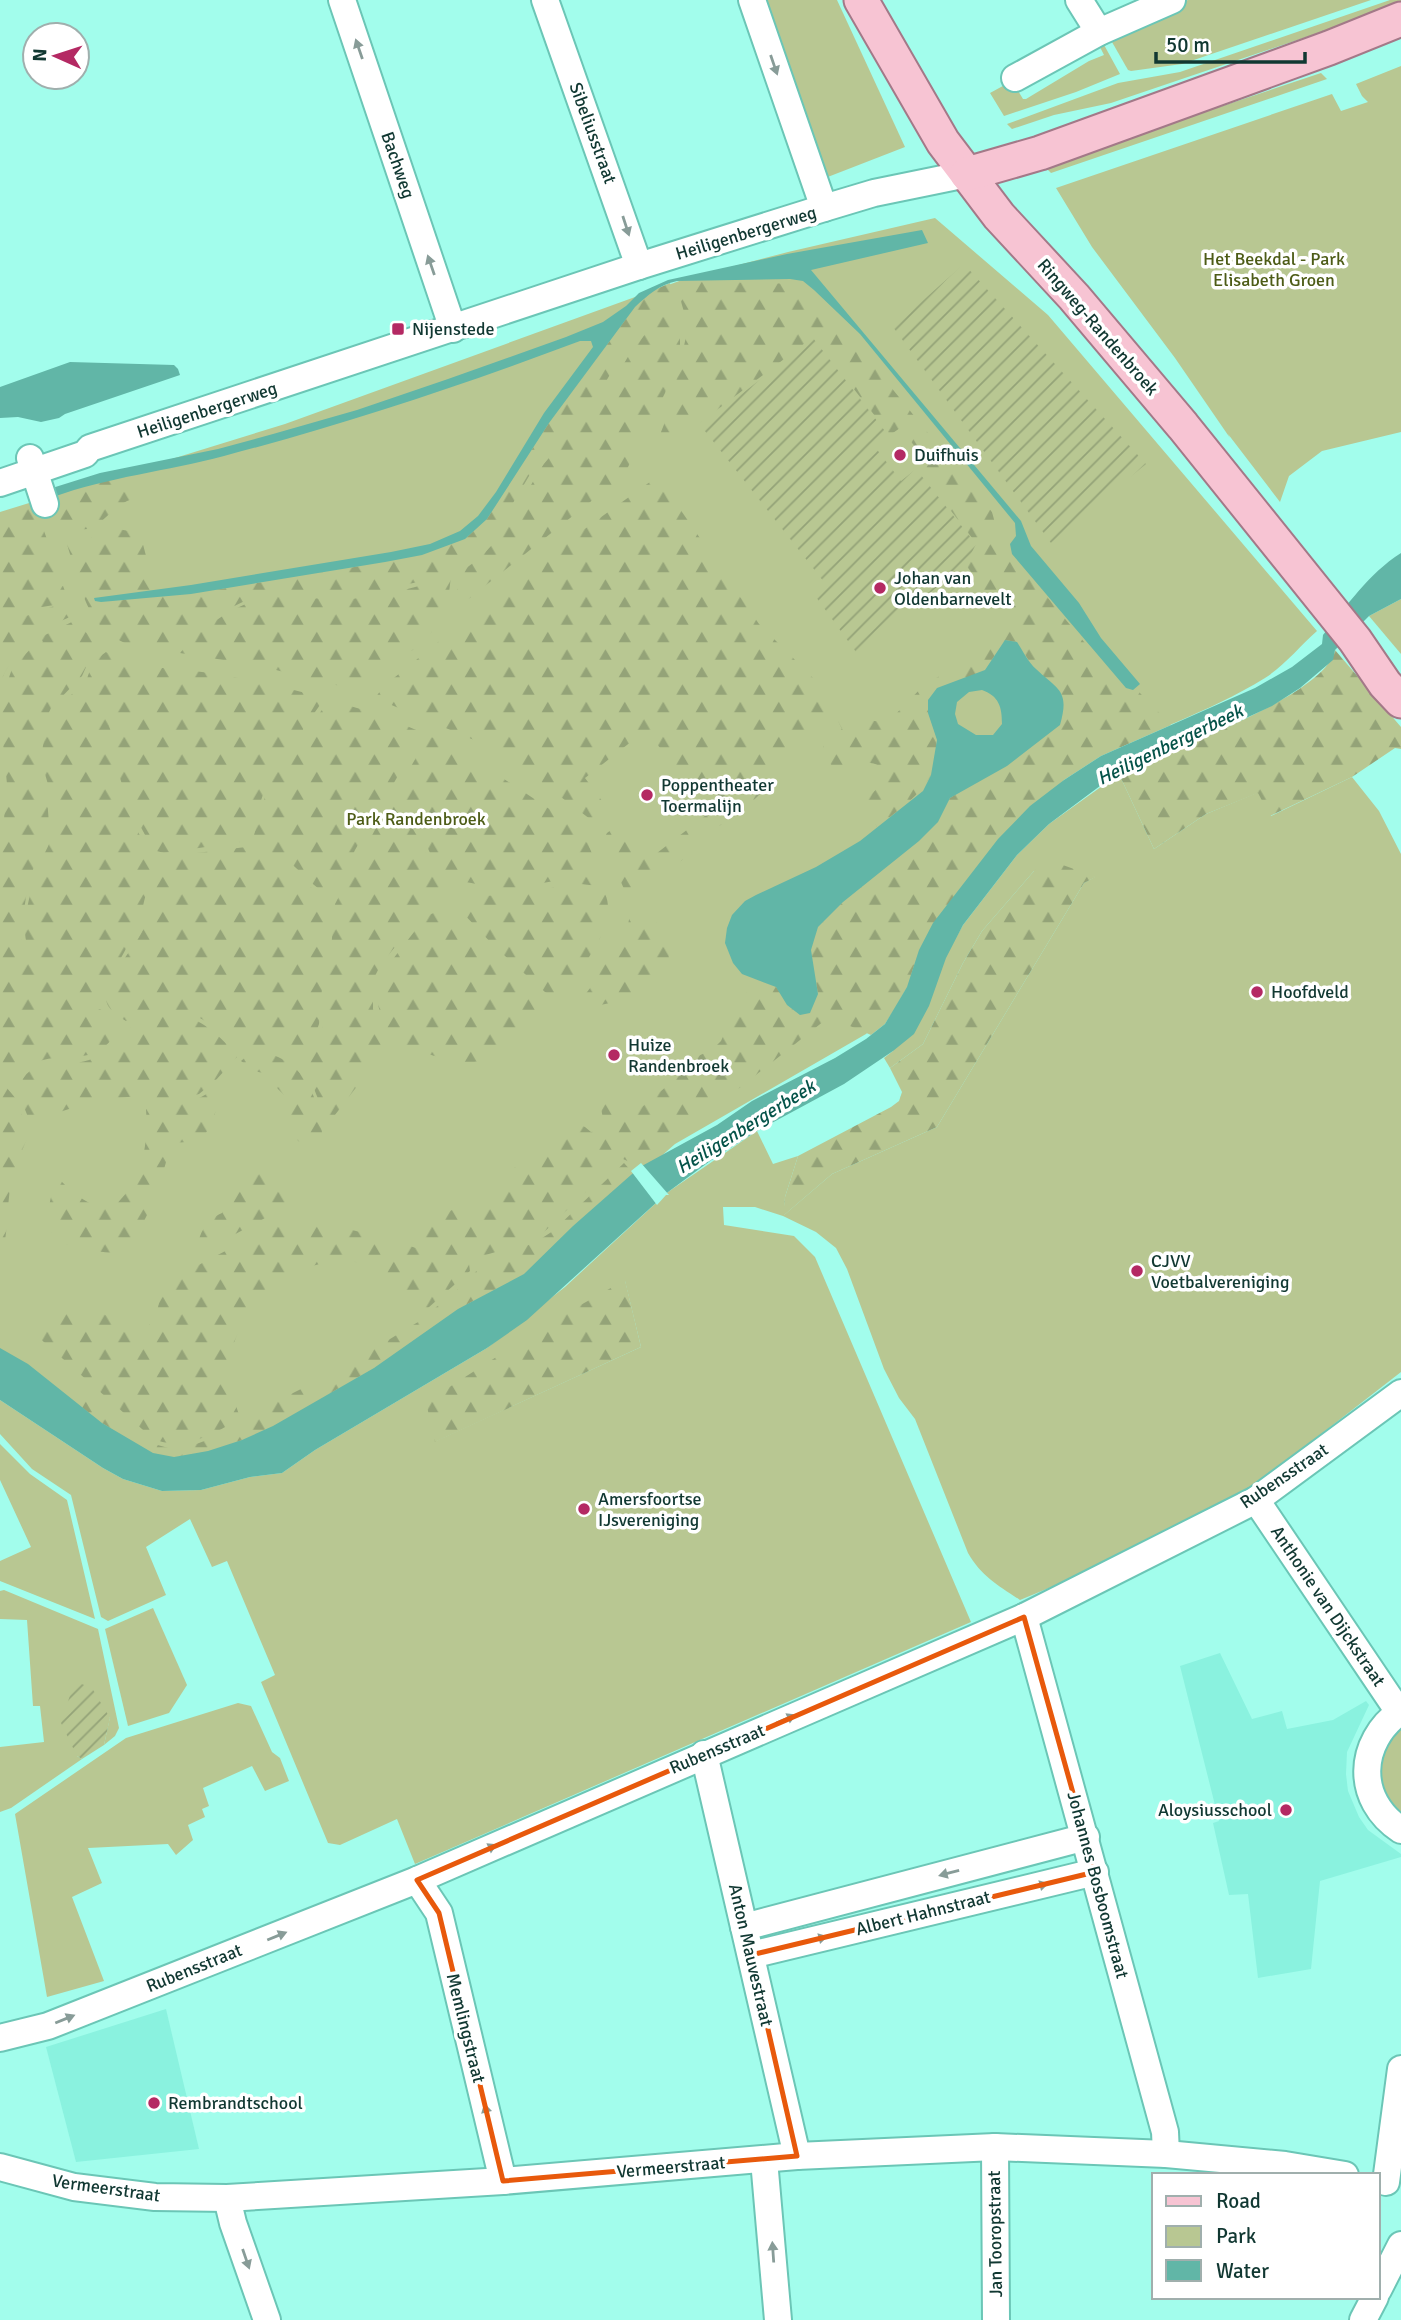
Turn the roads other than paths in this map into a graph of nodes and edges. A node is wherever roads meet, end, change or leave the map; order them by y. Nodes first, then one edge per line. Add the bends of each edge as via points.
1 (342, 0) edge
2 (545, 0) edge
3 (752, 0) edge
4 (861, 0) edge
5 (1079, 0) edge
6 (1172, 0) edge
7 (1401, 19) edge
8 (1099, 32) junction
9 (1015, 78) dead end
10 (967, 174) junction
11 (824, 208) junction
12 (639, 266) junction
13 (453, 329) junction
14 (0, 467) edge
15 (37, 480) junction
16 (0, 483) edge
17 (1346, 628) junction
18 (1401, 674) edge
19 (1401, 701) edge
20 (1401, 1393) edge
21 (1256, 1500) junction
22 (1024, 1617) junction
23 (1400, 1712) edge
24 (704, 1754) junction
25 (1401, 1830) edge
26 (1086, 1837) junction
27 (1095, 1872) junction
28 (417, 1880) junction
29 (744, 1927) junction
30 (751, 1955) junction
31 (0, 2038) edge
32 (1401, 2068) edge
33 (995, 2147) junction
34 (1166, 2154) junction
35 (797, 2156) junction
36 (764, 2160) junction
37 (0, 2167) edge
38 (1333, 2173) edge
39 (503, 2180) junction
40 (1388, 2183) edge
41 (227, 2197) junction
42 (1401, 2245) edge
43 (1380, 2286) edge
44 (1374, 2299) edge
45 (267, 2320) edge
46 (778, 2320) edge
47 (996, 2320) edge
48 (1363, 2320) edge

13 -> 1 street, Bachweg
2 -> 12 street, Sibeliusstraat
3 -> 11 street
4 - 10 main road, Ringweg-Randenbroek via 943,142
5 - 8 street
6 - 8 street
7 - 10 main road, Heiligenbergerweg via 1020,160
8 - 9 street
10 - 11 street, Heiligenbergerweg
10 - 17 main road, Ringweg-Randenbroek via 1183,426
11 - 12 street, Heiligenbergerweg
12 - 13 street, Heiligenbergerweg
13 - 15 street, Heiligenbergerweg via 90,448 83,445
14 - 15 street, Heiligenbergerweg
15 - 16 street, Heiligenbergerweg
17 - 18 main road
17 - 19 main road
20 - 21 street, Rubensstraat
21 - 22 street, Rubensstraat
21 - 23 street, Anthonie van Dijckstraat
24 -> 22 street, Rubensstraat
22 - 26 street, Johannes Bosboomstraat
23 - 25 street via 1383,1726 1367,1765 1368,1786 1376,1806
28 -> 24 street, Rubensstraat
24 - 29 street, Anton Mauvestraat
26 - 27 street, Johannes Bosboomstraat
26 -> 29 street, Albert Hahnstraat
30 -> 27 street, Albert Hahnstraat
27 - 34 street, Johannes Bosboomstraat via 1165,2132
31 -> 28 street, Rubensstraat via 48,2026
39 -> 28 street, Memlingstraat via 439,1913
29 - 30 street, Anton Mauvestraat
30 - 35 street, Anton Mauvestraat
32 - 40 street
33 - 34 street, Vermeerstraat
33 - 35 street, Vermeerstraat
33 - 47 street, Jan Tooropstraat
34 - 38 street, Vermeerstraat
35 - 36 street, Vermeerstraat
36 - 39 street, Vermeerstraat
46 -> 36 street
37 - 41 street, Vermeerstraat via 74,2187 155,2197
39 - 41 street, Vermeerstraat
41 -> 45 street
42 - 43 street
44 - 48 street

